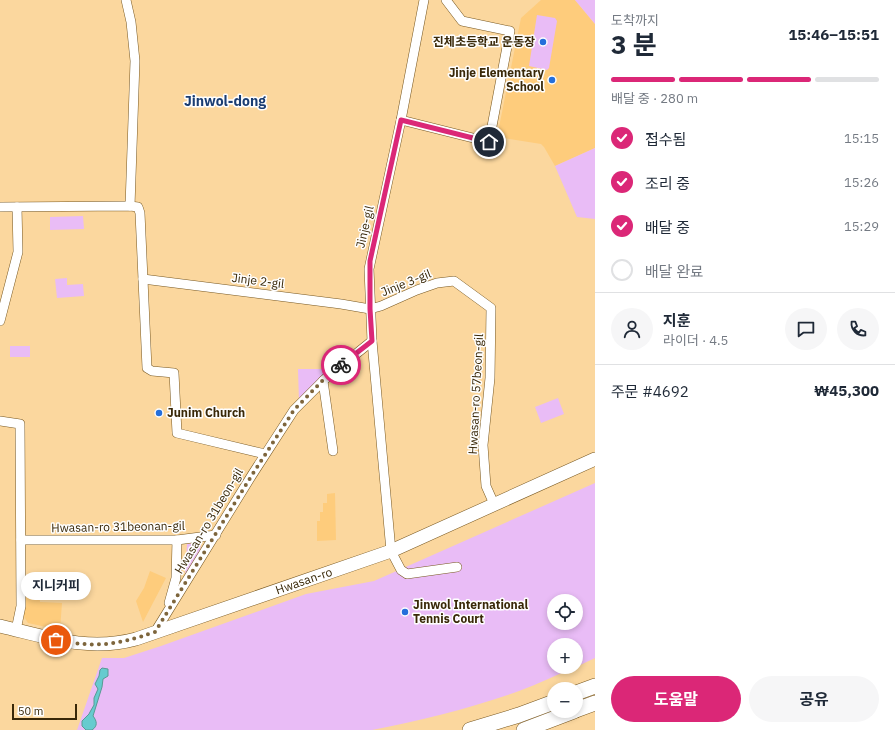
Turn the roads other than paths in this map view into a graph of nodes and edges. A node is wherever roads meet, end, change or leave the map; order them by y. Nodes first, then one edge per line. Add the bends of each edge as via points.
1 (126, 0) edge
2 (424, 0) edge
3 (446, 0) edge
4 (401, 120) junction
5 (130, 206) junction
6 (0, 207) edge
7 (17, 207) junction
8 (143, 279) junction
9 (492, 308) joint
10 (370, 309) junction
11 (0, 321) edge
12 (372, 341) junction
13 (323, 381) junction
14 (0, 421) edge
15 (333, 450) dead end
16 (265, 454) junction
17 (595, 459) edge
18 (494, 504) junction
19 (216, 535) junction
20 (21, 540) junction
21 (177, 540) junction
22 (391, 551) junction
23 (457, 567) dead end
24 (166, 616) junction
25 (0, 626) edge
26 (16, 630) junction
27 (155, 632) junction
28 (595, 686) edge
29 (583, 690) edge
30 (595, 703) edge
31 (547, 705) edge
32 (583, 708) edge
33 (556, 718) edge
34 (470, 730) edge
35 (524, 730) edge

1 - 5 street via 135,61
2 - 4 street, Jinje-gil
3 - 4 street via 462,21 510,31 489,142
4 - 10 street, Jinje-gil via 370,261
5 - 7 street
5 - 8 street via 138,207 140,213
6 - 7 street
7 - 11 street via 18,252
8 - 10 street, Jinje 2-gil
8 - 16 street via 147,368 152,371 174,373 177,433
9 - 10 street, Jinje 3-gil via 454,281 445,281
9 - 18 street, Hwasan-ro 57beon-gil via 490,378 483,445 486,486
10 - 12 street, Jinje-gil
12 - 13 street, Hwasan-ro 31beon-gil
12 - 22 street, Jinje-gil
13 - 15 street
13 - 16 street, Hwasan-ro 31beon-gil via 294,410
14 - 20 street via 20,424
16 - 19 street, Hwasan-ro 31beon-gil
17 - 18 main road, Hwasan-ro
18 - 22 main road, Hwasan-ro
19 - 21 street, Hwasan-ro 31beonan-gil
19 - 24 street, Hwasan-ro 31beon-gil
20 - 21 street, Hwasan-ro 31beonan-gil
20 - 26 street via 21,606
21 - 24 street via 176,578
22 - 23 street via 401,570 407,574
22 - 27 main road, Hwasan-ro
24 - 27 street, Hwasan-ro 31beon-gil
25 - 26 main road, Hwasan-ro
26 - 27 main road, Hwasan-ro via 70,643 94,645 121,643
28 - 29 highway
30 - 32 highway
31 - 34 highway
33 - 35 highway

